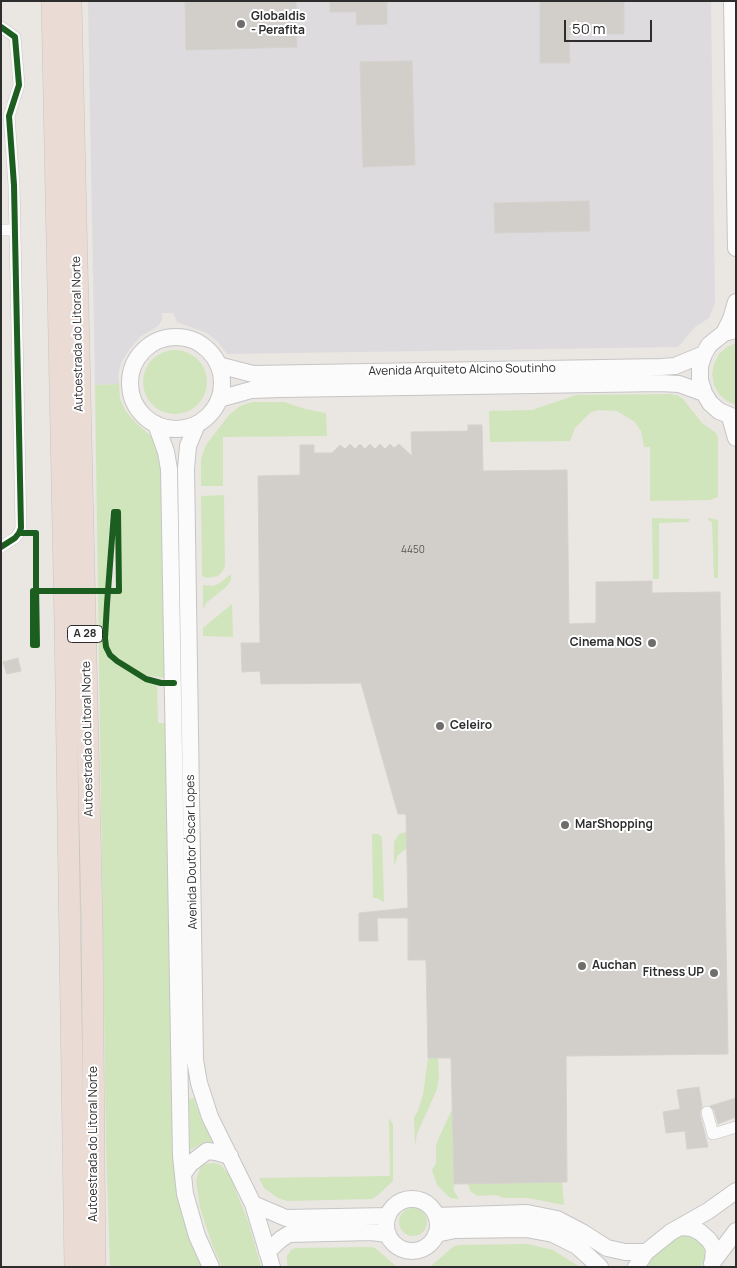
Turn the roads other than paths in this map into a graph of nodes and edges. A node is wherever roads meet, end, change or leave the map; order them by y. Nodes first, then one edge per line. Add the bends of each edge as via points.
1 (52, 1) edge
2 (71, 1) edge
3 (732, 1) edge
4 (1, 27) edge
5 (1, 230) edge
6 (15, 230) junction
7 (736, 248) edge
8 (736, 302) edge
9 (730, 332) edge
10 (704, 354) junction
11 (218, 365) junction
12 (704, 393) junction
13 (219, 400) junction
14 (733, 417) edge
15 (156, 424) junction
16 (197, 424) junction
17 (736, 438) edge
18 (1, 547) edge
19 (707, 1112) dead end
20 (736, 1126) edge
21 (230, 1156) junction
22 (183, 1174) junction
23 (735, 1191) edge
24 (253, 1204) junction
25 (388, 1216) junction
26 (436, 1216) junction
27 (680, 1227) junction
28 (736, 1231) edge
29 (388, 1234) junction
30 (436, 1234) junction
31 (646, 1252) junction
32 (269, 1259) edge
33 (711, 1264) edge
34 (75, 1267) edge
35 (95, 1267) edge
36 (211, 1267) edge
37 (600, 1267) edge
38 (636, 1267) edge

1 - 34 highway, Autoestrada do Litoral Norte / A 28
2 - 35 highway, Autoestrada do Litoral Norte / A 28 via 92,920
3 - 7 main road
4 - 6 street via 15,38 19,85 9,116
5 - 6 street
6 - 18 street via 21,528
8 - 9 main road
9 - 10 main road via 709,345
10 - 11 main road, Avenida Arquiteto Alcino Soutinho via 675,366 650,368 252,374
10 - 12 main road via 700,366
11 - 13 main road via 222,388
11 - 15 main road via 206,349 188,339 162,340 140,355 133,367 131,394 144,416
12 - 13 main road, Avenida Arquiteto Alcino Soutinho via 679,384 660,383 251,390
12 - 14 main road via 719,411
13 - 16 main road via 210,414
14 - 17 main road
15 - 16 main road via 169,428
15 - 22 main road, Avenida Doutor Óscar Lopes via 169,469
16 - 21 main road, Avenida Doutor Óscar Lopes via 188,446 186,469 195,1060 210,1117
19 - 20 street via 714,1134
21 - 22 main road via 207,1151
21 - 24 main road, Avenida Doutor Óscar Lopes
22 - 36 main road, Avenida Doutor Óscar Lopes via 197,1236
23 - 27 main road
24 - 25 main road via 286,1218
24 - 32 main road, Avenida Doutor Óscar Lopes
25 - 26 main road via 400,1202 412,1199 424,1202
25 - 29 main road
26 - 30 main road
26 - 31 main road via 527,1214 557,1219 607,1248
27 - 31 main road
27 - 33 main road via 692,1228 709,1240 714,1248
28 - 33 main road
29 - 30 main road via 399,1247 407,1250 424,1247
29 - 32 main road via 289,1234 281,1239
30 - 37 main road via 455,1230 526,1229 553,1234 577,1246
31 - 38 main road

